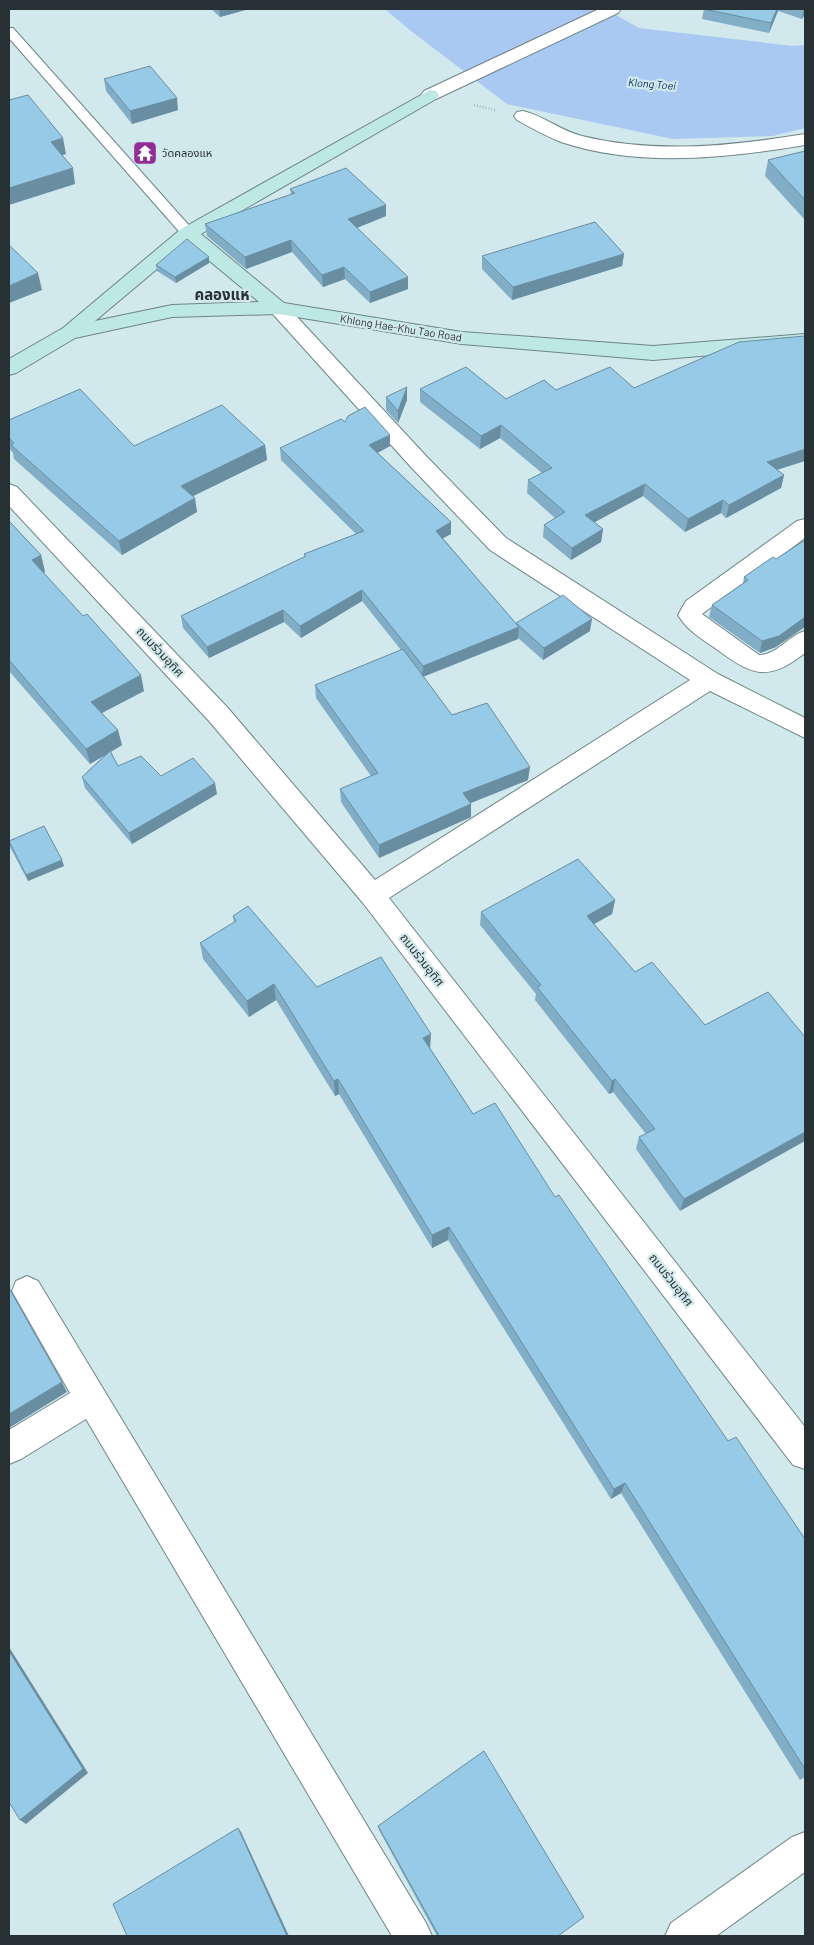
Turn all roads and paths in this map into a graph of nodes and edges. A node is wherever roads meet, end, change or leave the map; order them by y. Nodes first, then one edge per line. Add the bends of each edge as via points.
1 (612, 9) edge
2 (9, 31) edge
3 (523, 116) dead end
4 (805, 140) edge
5 (188, 233) junction
6 (278, 308) junction
7 (69, 333) junction
8 (805, 341) edge
9 (9, 366) edge
10 (9, 492) edge
11 (805, 527) edge
12 (805, 640) edge
13 (709, 680) junction
14 (805, 729) edge
15 (372, 895) junction
16 (27, 1291) dead end
17 (91, 1398) junction
18 (9, 1448) edge
19 (805, 1453) edge
20 (805, 1850) edge
21 (413, 1936) edge
22 (684, 1936) edge

1 - 5 street via 430,95
2 - 5 lane
3 - 4 street via 568,138 610,148 711,151
5 - 6 street
5 - 7 street
6 - 7 street, Khlong Hae-Khu Tao Road via 172,311
6 - 8 street, Khlong Hae-Khu Tao Road via 462,338 653,353
6 - 13 street via 498,544
7 - 9 street, Khlong Hae-Khu Tao Road
10 - 15 street, ถนนร่วมอุทิศ via 218,714
11 - 12 street via 694,607 690,615 704,629 753,663 762,665 775,661
13 - 14 street
13 - 15 street
15 - 19 street, ถนนร่วมอุทิศ
16 - 17 street
17 - 18 street
17 - 21 street
20 - 22 street

